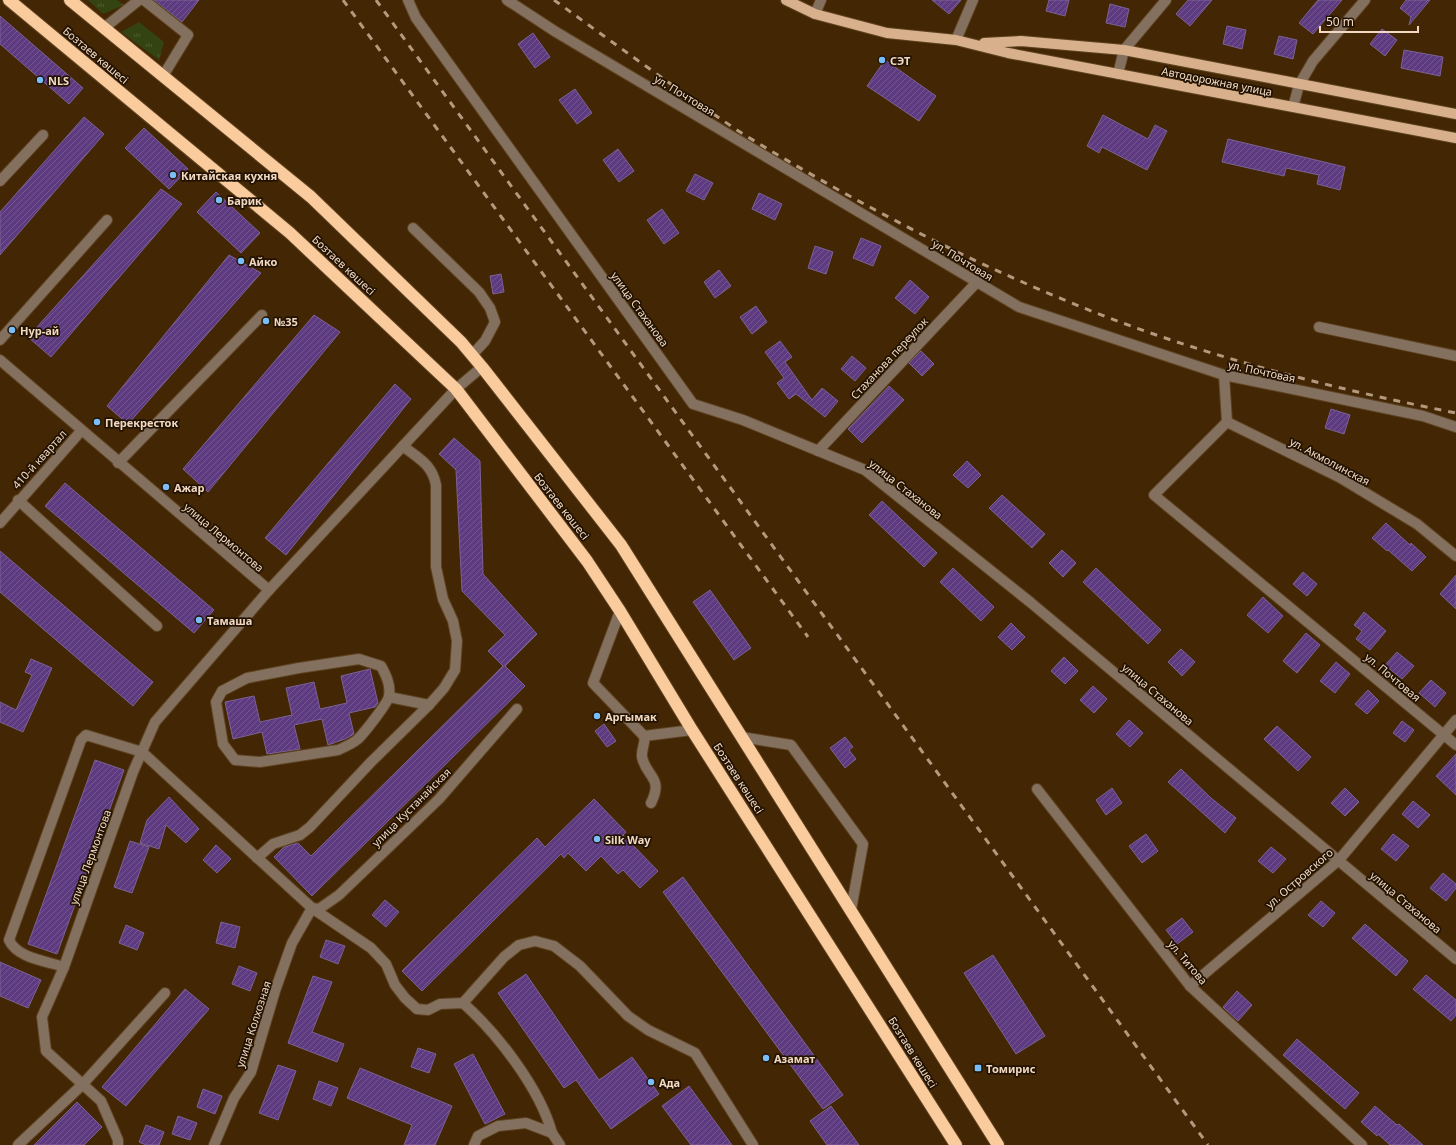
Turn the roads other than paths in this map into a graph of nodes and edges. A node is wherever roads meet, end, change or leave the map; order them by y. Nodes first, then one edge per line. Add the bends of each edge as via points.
1 (9, 0) edge
2 (70, 0) edge
3 (139, 0) edge
4 (144, 0) edge
5 (408, 0) edge
6 (507, 0) edge
7 (786, 0) edge
8 (821, 0) edge
9 (973, 0) edge
10 (1166, 0) edge
11 (1365, 0) edge
12 (815, 14) junction
13 (104, 28) junction
14 (956, 40) junction
15 (974, 44) junction
16 (1124, 50) junction
17 (1118, 74) junction
18 (163, 76) junction
19 (1299, 85) junction
20 (1293, 107) junction
21 (1456, 114) edge
22 (43, 136) dead end
23 (1456, 138) edge
24 (0, 181) edge
25 (107, 220) dead end
26 (413, 228) dead end
27 (977, 282) junction
28 (262, 315) dead end
29 (1319, 327) dead end
30 (0, 340) edge
31 (472, 355) junction
32 (1456, 356) edge
33 (0, 360) edge
34 (482, 367) junction
35 (1224, 375) junction
36 (456, 389) junction
37 (1227, 422) junction
38 (1456, 427) edge
39 (81, 430) junction
40 (403, 446) junction
41 (818, 451) junction
42 (118, 463) junction
43 (18, 500) junction
44 (0, 523) edge
45 (1456, 556) edge
46 (269, 590) junction
47 (620, 611) junction
48 (157, 626) dead end
49 (389, 697) junction
50 (429, 705) junction
51 (518, 709) dead end
52 (1456, 720) edge
53 (692, 730) junction
54 (1443, 734) junction
55 (644, 736) junction
56 (741, 737) junction
57 (1456, 745) edge
58 (142, 752) junction
59 (1037, 789) dead end
60 (651, 803) dead end
61 (257, 858) junction
62 (1339, 860) junction
63 (312, 908) junction
64 (851, 910) junction
65 (4, 938) edge
66 (1456, 959) edge
67 (64, 967) junction
68 (1190, 986) junction
69 (165, 993) dead end
70 (463, 1003) junction
71 (82, 1084) junction
72 (552, 1134) junction
73 (18, 1145) edge
74 (118, 1145) edge
75 (214, 1145) edge
76 (474, 1145) edge
77 (560, 1145) edge
78 (753, 1145) edge
79 (956, 1145) edge
80 (998, 1145) edge
81 (1362, 1145) edge

1 - 36 highway, Бозтаев көшесі via 290,233
2 - 13 highway, Бозтаев көшесі
3 - 13 street
4 - 18 street via 188,34
5 - 41 street, улица Стаханова via 416,18 693,404 743,420
6 - 27 street, ул. Почтовая via 556,32
7 - 12 main road, Автодорожная улица
8 - 12 street
9 - 14 street
10 - 16 street
11 - 19 street via 1313,61
12 - 14 main road, Автодорожная улица via 887,33
13 - 18 highway, Бозтаев көшесі
14 - 15 main road, Автодорожная улица
15 - 16 main road, Автодорожная улица via 1021,41
15 - 17 main road, Автодорожная улица
16 - 17 street
16 - 19 main road, Автодорожная улица
17 - 20 main road, Автодорожная улица
18 - 31 highway, Бозтаев көшесі via 311,197
19 - 20 street
19 - 21 main road, Автодорожная улица
20 - 23 main road, Автодорожная улица
22 - 24 street
25 - 30 street
26 - 31 street via 479,292 490,308 494,322 485,341
27 - 35 street, ул. Почтовая via 1019,307
27 - 41 street, Стаханова переулок
28 - 42 street
29 - 32 street
31 - 34 highway, Бозтаев көшесі
33 - 39 street, улица Лермонтова
34 - 36 street, улица Лермонтова
34 - 56 highway, Бозтаев көшесі via 621,545
35 - 37 street
35 - 38 street, ул. Почтовая via 1423,416
36 - 40 street, улица Лермонтова
36 - 47 highway, Бозтаев көшесі via 587,560
37 - 45 street, ул. Акмолинская via 1339,477 1417,524
37 - 54 street, ул. Почтовая via 1154,495
39 - 42 street, улица Лермонтова
39 - 43 street, 410-й квартал
40 - 46 street, улица Лермонтова
40 - 50 street via 430,467 433,473 436,485 436,568 457,641 456,670
41 - 62 street, улица Стаханова via 865,470 1036,608
42 - 46 street, улица Лермонтова
43 - 44 street, 410-й квартал
43 - 48 street
46 - 58 street, улица Лермонтова via 155,722
47 - 53 highway, Бозтаев көшесі
47 - 55 street via 593,683
49 - 49 street via 358,739 347,746 338,750 260,762 235,760 223,744 216,702 222,691 247,678 359,659 381,666 388,678
49 - 50 street
50 - 61 street via 304,832 273,844
51 - 63 street, улица Кустанайская via 439,800 334,899 319,909
52 - 54 street, ул. Островского
53 - 55 street
53 - 79 highway, Бозтаев көшесі
54 - 57 street, ул. Почтовая
54 - 62 street, ул. Островского
55 - 60 street via 642,756 656,788
56 - 64 highway, Бозтаев көшесі
56 - 64 street via 791,745 863,844
58 - 61 street
58 - 65 street via 83,736
58 - 67 street, улица Лермонтова
59 - 68 street, ул. Титова
61 - 63 street
62 - 66 street, улица Стаханова
62 - 68 street, ул. Островского
63 - 70 street via 371,948 386,964 394,985 417,1009 428,1010 440,1004
63 - 75 street, улица Колхозная via 292,943 251,1072 234,1098
64 - 80 highway, Бозтаев көшесі
65 - 67 street via 12,947 28,956
67 - 71 street, улица Лермонтова via 42,1017 46,1051
68 - 81 street, ул. Титова
69 - 71 street
70 - 72 street via 481,1019 507,1052 547,1115
70 - 78 street via 504,957 519,945 535,941 554,946 580,966 628,1016 648,1030 695,1053
71 - 73 street
71 - 74 street, улица Лермонтова via 101,1102
72 - 76 street via 526,1123 498,1126 478,1136
72 - 77 street

